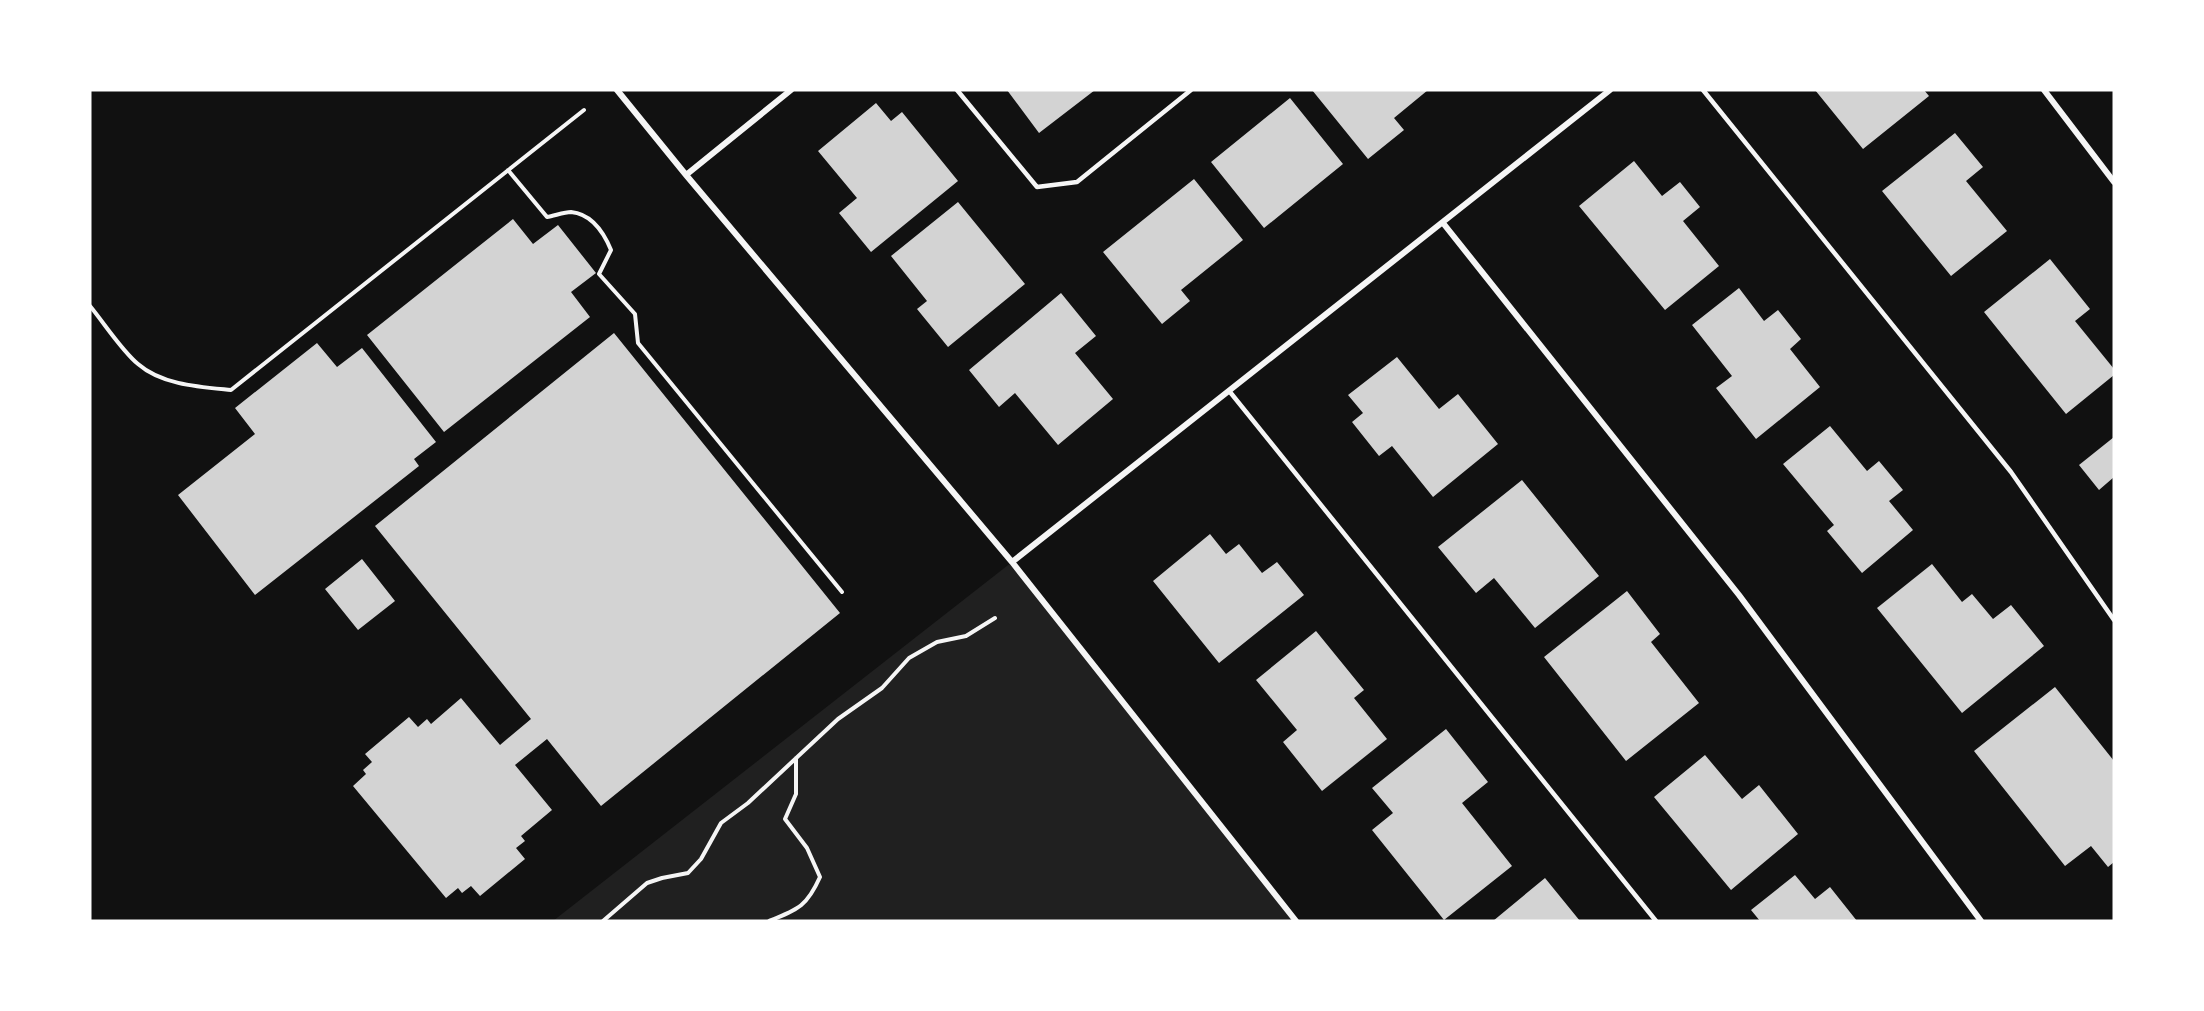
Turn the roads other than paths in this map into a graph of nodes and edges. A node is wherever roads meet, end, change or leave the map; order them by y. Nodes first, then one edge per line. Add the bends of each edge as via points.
1 (617, 90) edge
2 (791, 90) edge
3 (957, 90) edge
4 (1191, 90) edge
5 (1610, 90) edge
6 (1702, 90) edge
7 (2044, 90) edge
8 (686, 175) junction
9 (2114, 182) edge
10 (1443, 223) junction
11 (1230, 392) junction
12 (1012, 562) junction
13 (2114, 620) edge
14 (1294, 920) edge
15 (1656, 921) edge
16 (1981, 921) edge

1 - 8 street
2 - 8 street
3 - 4 lane via 1037,187 1077,182
5 - 10 street
6 - 13 lane via 2010,472
7 - 9 street
8 - 12 street
10 - 11 street
10 - 16 street via 1739,595
11 - 12 street
11 - 15 lane
12 - 14 street

